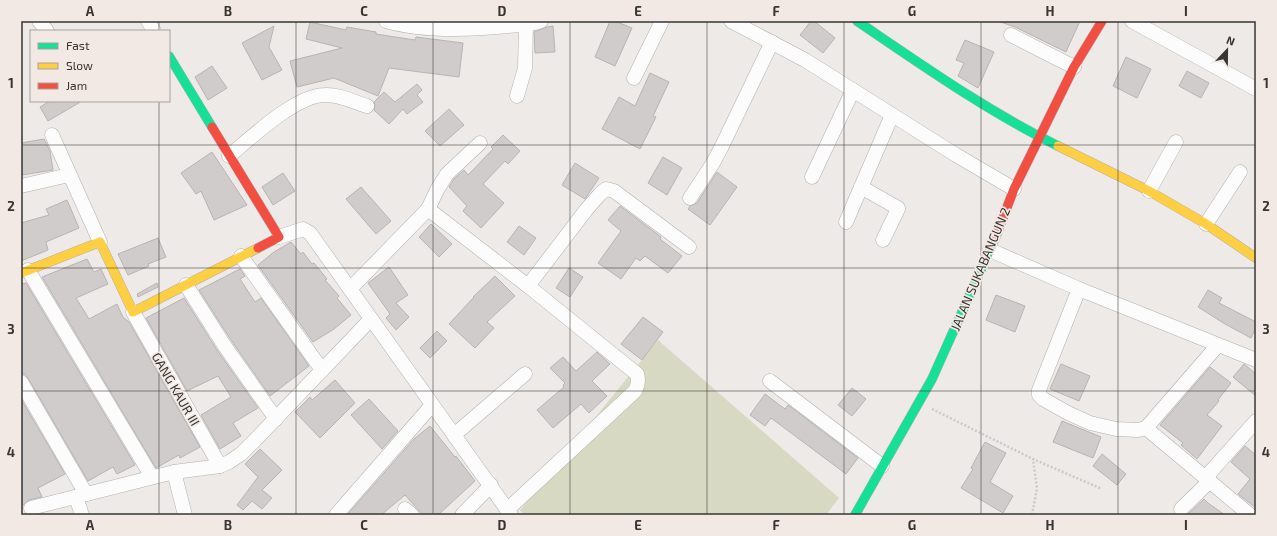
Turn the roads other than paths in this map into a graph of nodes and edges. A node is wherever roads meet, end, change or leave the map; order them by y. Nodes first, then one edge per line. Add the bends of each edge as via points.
1 (39, 21) edge
2 (148, 21) edge
3 (386, 21) edge
4 (541, 21) edge
5 (662, 21) edge
6 (857, 21) edge
7 (1102, 21) edge
8 (1132, 21) edge
9 (737, 22) edge
10 (526, 24) junction
11 (46, 30) edge
12 (153, 30) edge
13 (1012, 35) dead end
14 (772, 42) junction
15 (170, 58) edge
16 (1074, 67) junction
17 (634, 78) dead end
18 (854, 90) junction
19 (1256, 90) edge
20 (517, 96) dead end
21 (367, 106) dead end
22 (892, 115) junction
23 (52, 135) dead end
24 (1040, 137) junction
25 (1176, 142) dead end
26 (480, 143) dead end
27 (229, 156) junction
28 (1240, 172) dead end
29 (69, 175) junction
30 (812, 177) dead end
31 (21, 186) edge
32 (861, 187) junction
33 (1014, 189) junction
34 (1149, 191) junction
35 (690, 198) dead end
36 (428, 209) junction
37 (846, 222) dead end
38 (1206, 224) junction
39 (279, 237) junction
40 (882, 240) dead end
41 (100, 242) junction
42 (689, 247) dead end
43 (990, 250) junction
44 (241, 256) junction
45 (1256, 258) edge
46 (24, 271) edge
47 (186, 285) junction
48 (528, 286) junction
49 (350, 289) junction
50 (1078, 289) junction
51 (133, 312) junction
52 (371, 318) junction
53 (1218, 344) junction
54 (1256, 360) edge
55 (322, 370) junction
56 (525, 374) dead end
57 (770, 381) dead end
58 (21, 382) edge
59 (432, 405) junction
60 (276, 419) junction
61 (1256, 421) edge
62 (1146, 428) junction
63 (454, 434) junction
64 (220, 466) junction
65 (882, 466) junction
66 (174, 472) junction
67 (152, 477) junction
68 (1208, 479) junction
69 (491, 485) junction
70 (81, 495) junction
71 (31, 508) dead end
72 (1181, 508) dead end
73 (509, 512) edge
74 (82, 515) edge
75 (185, 515) edge
76 (336, 515) edge
77 (462, 515) edge
78 (855, 515) edge
79 (1250, 515) edge

1 - 11 street
2 - 12 street
3 - 10 street via 445,29
4 - 10 street
5 - 17 street
6 - 24 street via 945,81
7 - 16 street, JALAN SUKABANGUN 2
8 - 19 street
9 - 14 street
10 - 20 street via 525,68
13 - 16 street
14 - 18 street
14 - 35 street via 719,151
15 - 27 street
16 - 24 street, JALAN SUKABANGUN 2
18 - 22 street
18 - 30 street
21 - 27 street via 326,94 316,95 285,111
22 - 32 street
22 - 33 street
23 - 29 street
24 - 33 street, JALAN SUKABANGUN 2
24 - 34 street
25 - 34 street
26 - 36 street via 448,174
27 - 39 street
28 - 38 street
29 - 31 street
29 - 41 street
32 - 37 street
32 - 40 street via 898,208
33 - 43 street, JALAN SUKABANGUN 2
34 - 38 street
36 - 48 street
36 - 49 street
38 - 45 street
39 - 44 street
39 - 49 street via 303,229 308,231
41 - 46 street
41 - 51 street
42 - 48 street via 614,190 606,189 586,210
43 - 50 street
43 - 65 street, JALAN SUKABANGUN 2 via 932,379
44 - 47 street
44 - 55 street
46 - 67 street
47 - 51 street
47 - 60 street
48 - 73 street via 637,374 638,384 634,391
49 - 52 street
50 - 53 street
50 - 62 street via 1039,390 1040,395 1068,413 1104,428
51 - 64 street, GANG KAUR III
52 - 55 street
52 - 59 street
53 - 54 street
53 - 62 street
55 - 60 street
56 - 63 street
57 - 65 street
58 - 70 street
59 - 63 street
59 - 76 street
60 - 64 street via 241,454
61 - 68 street
62 - 68 street
63 - 69 street
64 - 66 street
65 - 78 street, JALAN SUKABANGUN 2
66 - 67 street
66 - 75 street
67 - 70 street
68 - 72 street
68 - 79 street
69 - 73 street
69 - 77 street
70 - 71 street
70 - 74 street

